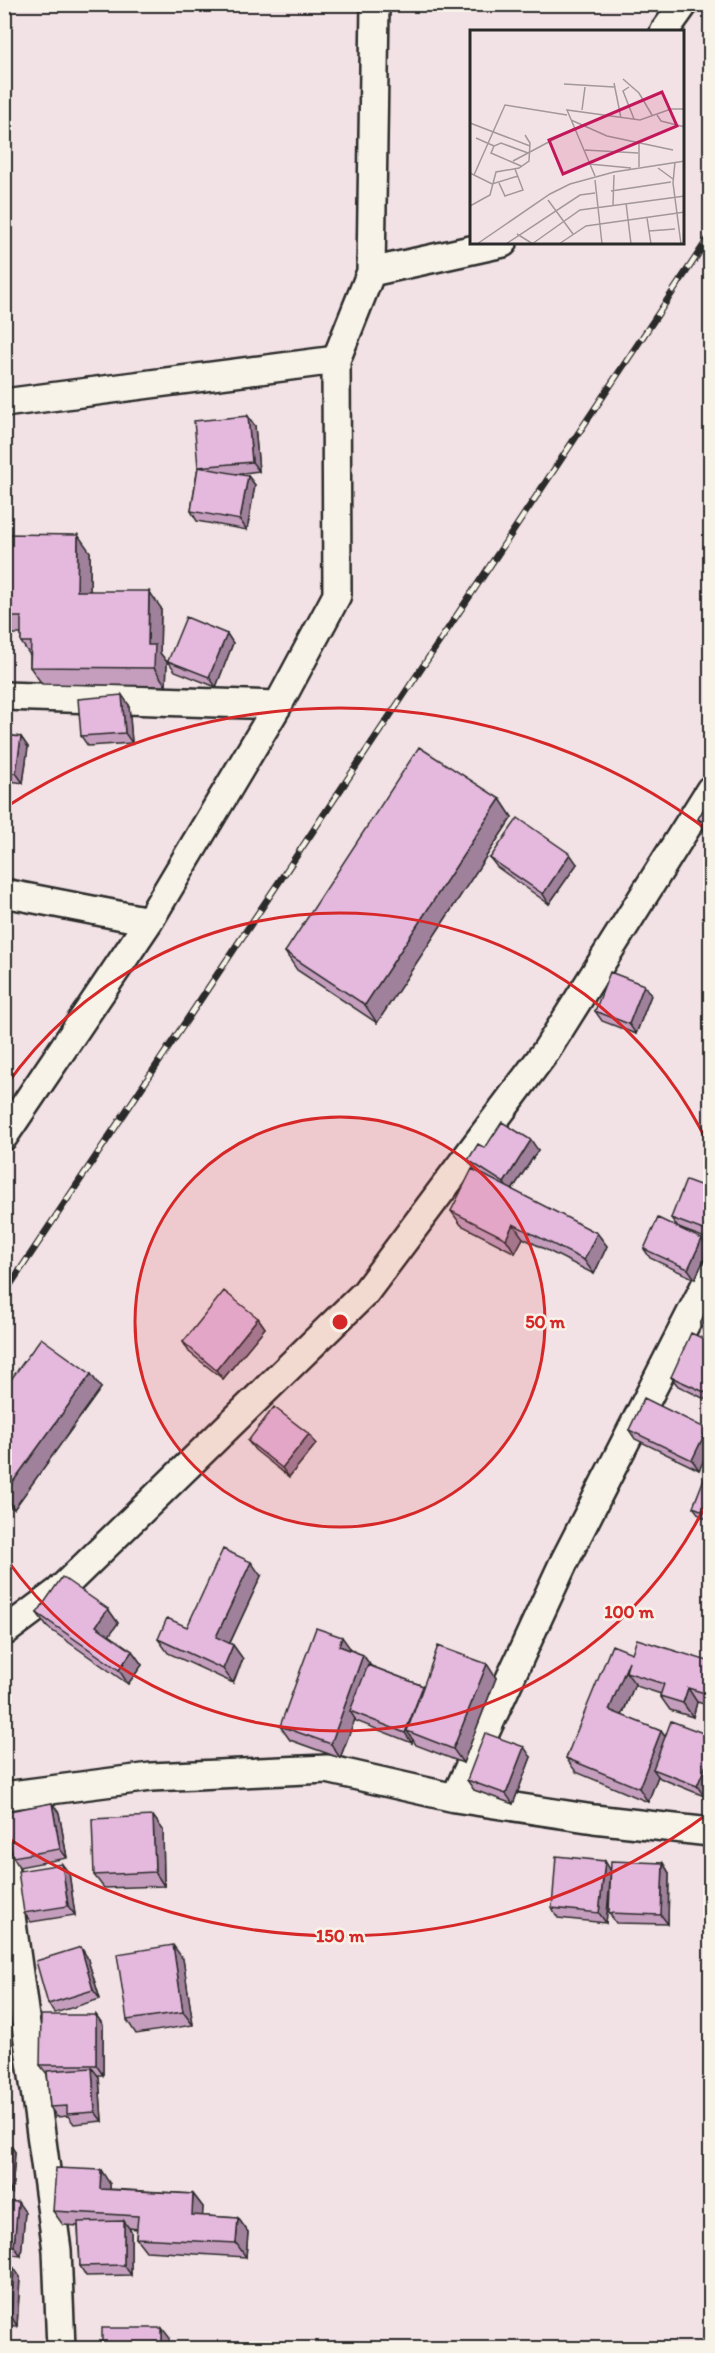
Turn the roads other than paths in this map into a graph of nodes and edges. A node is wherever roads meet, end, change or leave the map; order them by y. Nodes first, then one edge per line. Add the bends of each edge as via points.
1 (375, 4) edge
2 (684, 4) edge
3 (664, 30) edge
4 (498, 244) edge
5 (371, 272) junction
6 (336, 360) junction
7 (4, 404) edge
8 (4, 696) edge
9 (278, 705) junction
10 (711, 790) edge
11 (4, 893) edge
12 (149, 921) junction
13 (4, 1136) edge
14 (711, 1276) edge
15 (4, 1632) edge
16 (4, 1796) edge
17 (454, 1798) junction
18 (711, 1832) edge
19 (4, 1865) edge
20 (61, 2349) edge

1 - 5 street
2 - 3 street
4 - 5 street
5 - 6 street
6 - 7 street
6 - 9 street via 337,595
8 - 9 street
9 - 12 street
10 - 15 street via 546,1051 365,1293 59,1591
11 - 12 street
12 - 13 street
14 - 17 street via 562,1566
16 - 17 street via 151,1777 327,1769
17 - 18 street
19 - 20 street via 57,2250

